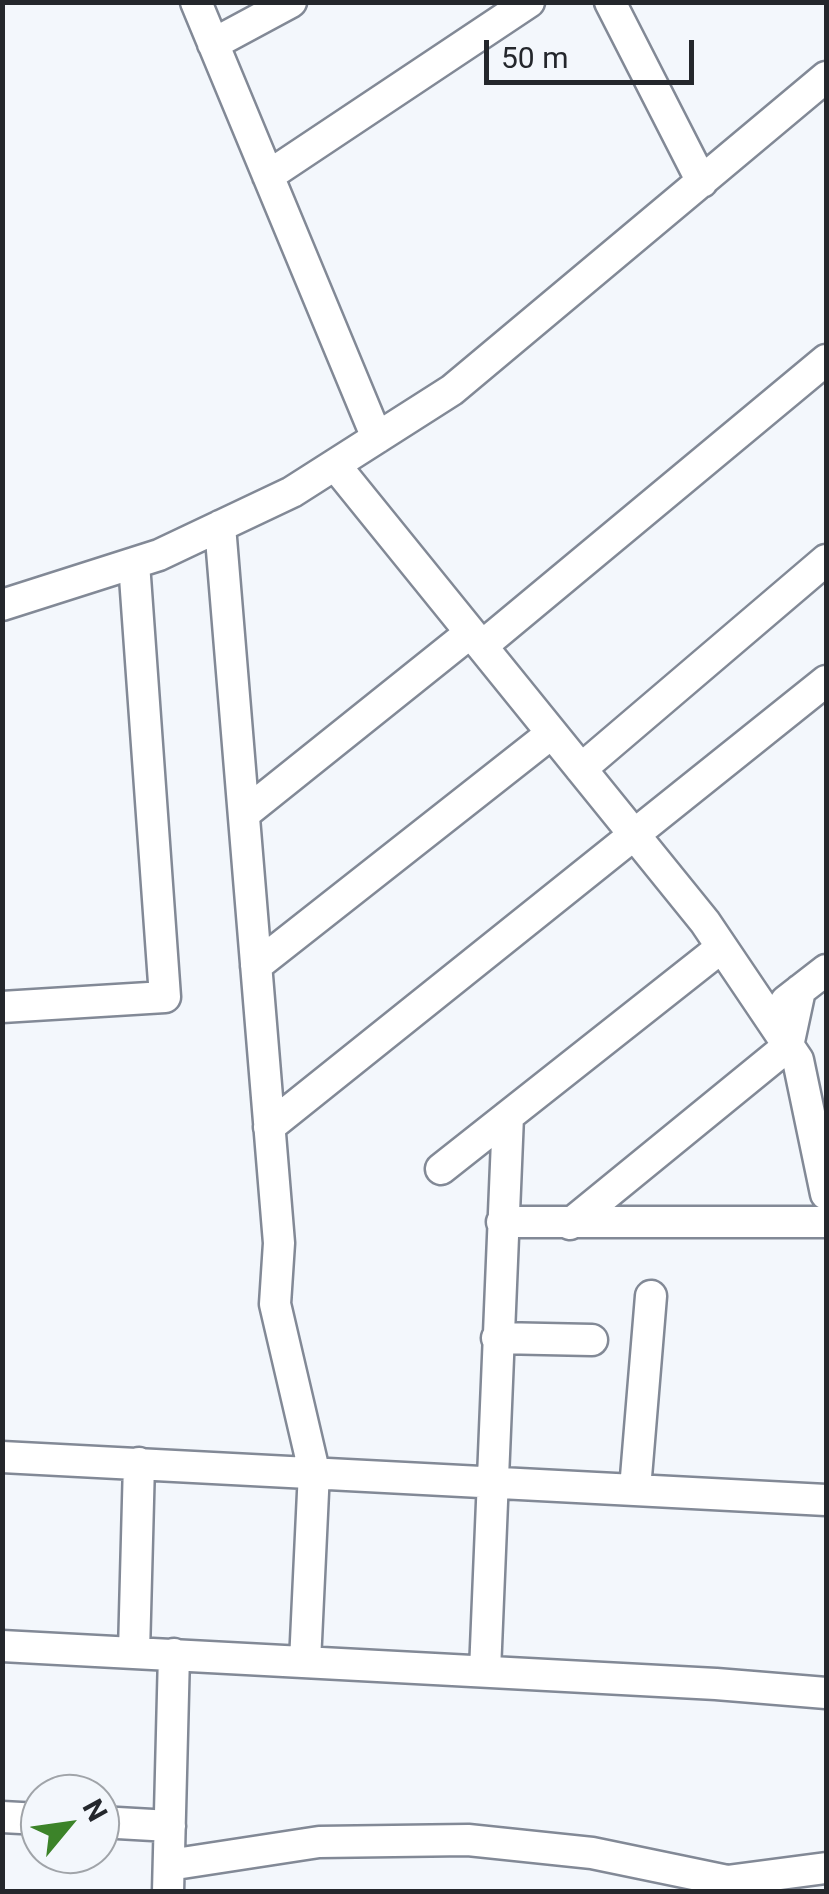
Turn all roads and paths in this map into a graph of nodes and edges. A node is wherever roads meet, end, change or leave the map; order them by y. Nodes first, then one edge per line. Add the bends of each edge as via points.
1 (196, 2) edge
2 (291, 2) edge
3 (529, 2) edge
4 (610, 2) edge
5 (213, 44) junction
6 (826, 77) edge
7 (268, 176) junction
8 (702, 182) junction
9 (826, 361) edge
10 (378, 438) junction
11 (335, 465) junction
12 (220, 526) junction
13 (826, 560) edge
14 (134, 563) junction
15 (2, 605) edge
16 (476, 640) junction
17 (826, 681) edge
18 (552, 733) junction
19 (581, 769) junction
20 (244, 814) junction
21 (636, 836) junction
22 (722, 947) junction
23 (256, 966) junction
24 (826, 970) edge
25 (800, 990) junction
26 (2, 1007) edge
27 (768, 1016) junction
28 (788, 1046) junction
29 (508, 1116) junction
30 (269, 1127) junction
31 (441, 1169) dead end
32 (826, 1194) edge
33 (502, 1222) junction
34 (826, 1222) edge
35 (570, 1224) junction
36 (650, 1296) dead end
37 (497, 1338) junction
38 (592, 1340) dead end
39 (2, 1457) edge
40 (138, 1463) junction
41 (314, 1471) junction
42 (491, 1481) junction
43 (635, 1489) junction
44 (826, 1500) edge
45 (2, 1646) edge
46 (134, 1652) junction
47 (174, 1654) junction
48 (305, 1662) junction
49 (485, 1671) junction
50 (826, 1693) edge
51 (120, 1823) edge
52 (170, 1826) junction
53 (826, 1868) edge
54 (168, 1878) edge

1 - 5 street
2 - 5 street
3 - 7 street
4 - 8 street
5 - 7 street
6 - 8 street
7 - 10 street
8 - 10 street via 452,390
9 - 16 street
10 - 11 street
11 - 12 street
11 - 16 street
12 - 14 street
12 - 20 street
13 - 19 street
14 - 15 street
14 - 26 street via 165,998
16 - 18 street
16 - 20 street
17 - 21 street
18 - 19 street
18 - 23 street
19 - 21 street
20 - 23 street
21 - 22 street
21 - 30 street
22 - 27 street
22 - 29 street
23 - 30 street
24 - 25 street
25 - 27 street
25 - 28 street
27 - 28 street
28 - 32 street via 798,1060
28 - 35 street
29 - 31 street
29 - 33 street
30 - 41 street via 279,1243 276,1304
33 - 35 street
33 - 37 street
34 - 35 street
36 - 43 street
37 - 38 street
37 - 42 street
39 - 40 street
40 - 41 street
40 - 46 street
41 - 42 street
41 - 48 street
42 - 43 street
42 - 49 street
43 - 44 street
45 - 46 street
46 - 47 street
47 - 48 street
47 - 52 street
48 - 49 street
49 - 50 street
51 - 52 street
52 - 54 street
53 - 54 street via 727,1881 592,1853 468,1840 319,1842

